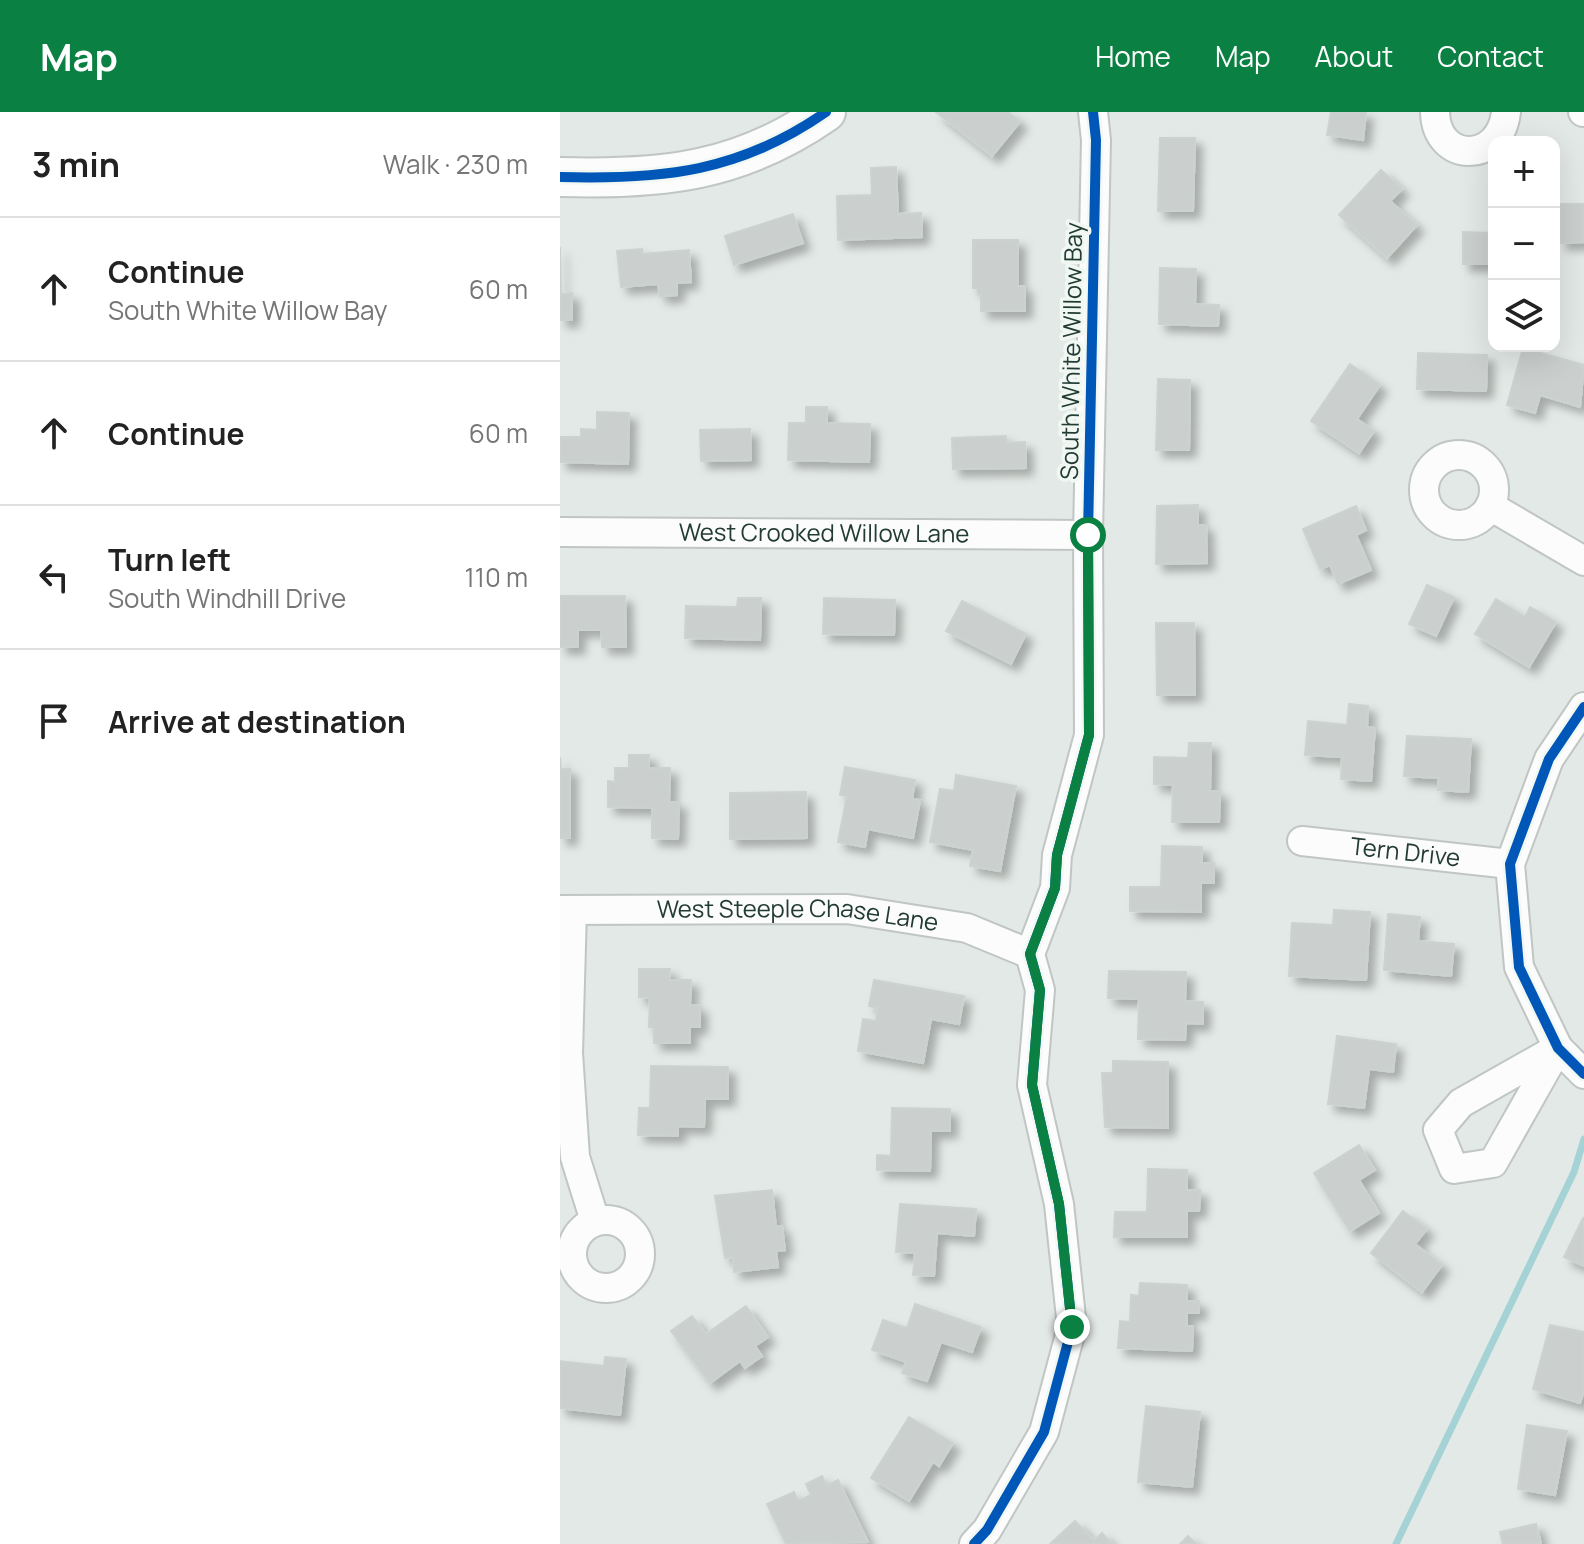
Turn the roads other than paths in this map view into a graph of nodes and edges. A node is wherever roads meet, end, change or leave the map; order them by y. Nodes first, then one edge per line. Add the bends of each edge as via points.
1 (826, 112) edge
2 (1093, 112) edge
3 (1435, 112) edge
4 (1506, 112) edge
5 (560, 177) edge
6 (1490, 506) dead end
7 (560, 532) edge
8 (1088, 535) junction
9 (1584, 561) edge
10 (1584, 707) edge
11 (1302, 841) dead end
12 (1510, 864) junction
13 (566, 910) edge
14 (1030, 954) junction
15 (1558, 1048) junction
16 (1584, 1074) edge
17 (595, 1221) dead end
18 (974, 1544) edge

1 - 5 main road via 759,149 673,175
2 - 8 street, South White Willow Bay
3 - 4 street via 1444,140 1476,151 1497,138
6 - 9 street
7 - 8 street, West Crooked Willow Lane
8 - 14 street, South White Willow Bay via 1089,735 1057,855 1055,888
10 - 12 street via 1549,759
11 - 12 street, Tern Drive
12 - 15 street via 1519,967
13 - 14 street, West Steeple Chase Lane via 847,909 967,928
13 - 17 street via 574,1142
14 - 18 street via 1040,990 1032,1085 1059,1204 1072,1327 1044,1432
15 - 15 street via 1461,1103 1438,1130 1454,1169 1493,1163
15 - 16 street

